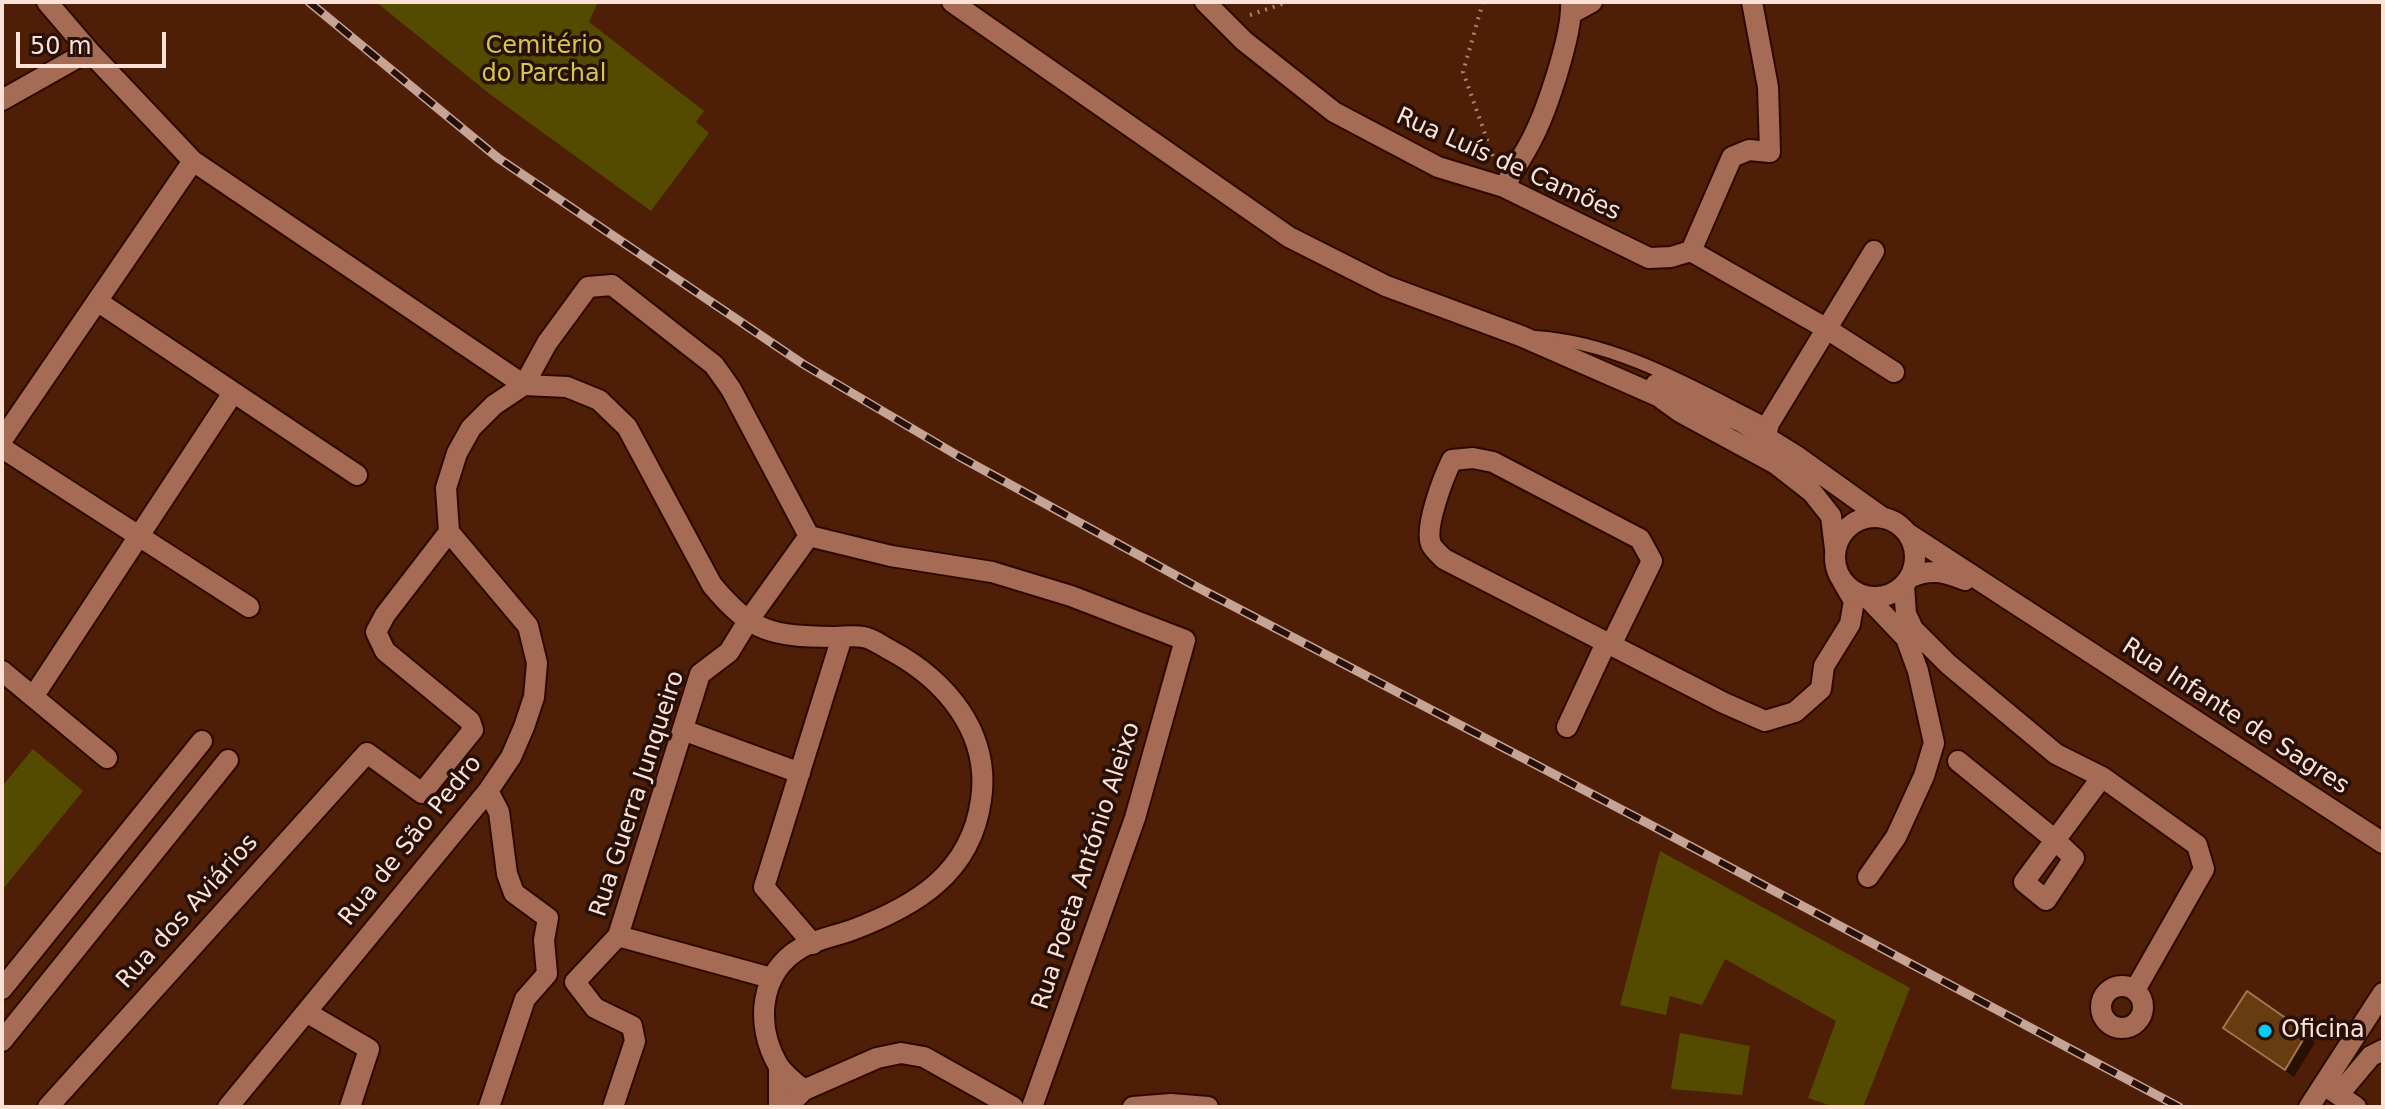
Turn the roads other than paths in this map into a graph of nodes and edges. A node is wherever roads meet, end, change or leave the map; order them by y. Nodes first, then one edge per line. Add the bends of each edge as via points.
1 (47, 2) edge
2 (952, 2) edge
3 (1592, 2) edge
4 (1752, 2) edge
5 (1213, 6) edge
6 (1571, 8) edge
7 (89, 51) junction
8 (2, 100) edge
9 (193, 161) junction
10 (1504, 187) junction
11 (1691, 251) junction
12 (1874, 251) dead end
13 (97, 301) junction
14 (1827, 329) junction
15 (1521, 336) junction
16 (1894, 372) dead end
17 (524, 385) junction
18 (233, 393) junction
19 (1768, 425) junction
20 (2, 440) edge
21 (2, 448) edge
22 (1795, 455) junction
23 (357, 475) dead end
24 (1883, 518) junction
25 (449, 532) junction
26 (1907, 533) junction
27 (139, 536) junction
28 (809, 536) junction
29 (1835, 549) junction
30 (1843, 582) junction
31 (1906, 586) junction
32 (1867, 597) junction
33 (249, 607) dead end
34 (1881, 614) junction
35 (748, 621) junction
36 (1913, 629) junction
37 (842, 637) junction
38 (1608, 644) junction
39 (2099, 660) junction
40 (1948, 664) junction
41 (2, 671) edge
42 (1918, 671) junction
43 (1821, 689) junction
44 (33, 697) junction
45 (1567, 727) dead end
46 (683, 730) junction
47 (202, 741) dead end
48 (107, 758) dead end
49 (228, 760) dead end
50 (1958, 761) dead end
51 (800, 773) junction
52 (2102, 777) junction
53 (488, 791) junction
54 (2381, 843) edge
55 (1868, 877) dead end
56 (618, 936) junction
57 (813, 944) junction
58 (547, 974) junction
59 (771, 978) junction
60 (575, 982) junction
61 (2, 989) edge
62 (2135, 990) dead end
63 (2381, 1005) edge
64 (306, 1012) junction
65 (2, 1041) edge
66 (2383, 1050) edge
67 (779, 1067) junction
68 (2331, 1089) junction
69 (804, 1090) junction
70 (48, 1107) edge
71 (228, 1107) edge
72 (350, 1107) edge
73 (489, 1107) edge
74 (613, 1107) edge
75 (779, 1107) edge
76 (787, 1107) edge
77 (1013, 1107) edge
78 (1032, 1107) edge
79 (1133, 1107) edge
80 (1208, 1107) edge
81 (2309, 1107) edge
82 (2356, 1107) edge

1 - 7 street
2 - 15 street via 1289,237 1386,286
3 - 6 street
4 - 11 street via 1768,87 1770,152 1749,150 1732,157
5 - 10 street, Rua Luís de Camões via 1244,41 1334,112 1438,167
6 - 10 street via 1562,56 1533,137
7 - 8 street
7 - 9 street
9 - 13 street
9 - 17 street
10 - 11 street, Rua Luís de Camões via 1649,258
11 - 14 street
12 - 14 street
13 - 18 street
13 - 20 street
14 - 16 street
14 - 19 street
15 - 19 lane via 1570,339 1659,370
15 - 22 street via 1574,347 1740,421
15 - 29 street via 1658,396 1776,464 1812,492 1831,516
17 - 25 street via 471,428 457,453 446,488
17 - 28 street via 588,287 612,285 714,365
17 - 35 street via 567,387 599,400 627,427 712,585
18 - 23 street
18 - 27 street
19 - 22 lane
21 - 27 street
22 - 24 street
24 - 26 street
24 - 29 street via 1855,522
25 - 53 street, Rua de São Pedro via 528,626 537,663 524,727
25 - 70 street, Rua dos Aviários via 376,632 385,651 470,721 473,730 422,793 367,753
26 - 31 street via 1916,554
26 - 39 street
27 - 33 street
27 - 44 street
28 - 35 street, Rua Guerra Junqueiro
28 - 78 street, Rua Poeta António Aleixo via 992,572 1185,640 1135,818
29 - 30 street
30 - 32 street
30 - 43 street via 1854,601 1850,624 1824,666
31 - 32 street via 1882,597
31 - 34 street
31 - 36 street via 1906,614
31 - 39 street via 1924,571 1942,571 1968,581
32 - 34 street
34 - 42 street via 1906,638
34 - 43 street via 1846,641
35 - 37 street via 773,633
35 - 46 street, Rua Guerra Junqueiro via 729,652 700,674
36 - 40 street
36 - 42 street
37 - 51 street
37 - 57 street via 865,637 899,655 955,700 982,764 981,800 970,842 945,877 890,914
38 - 38 street via 1444,559 1430,543 1452,460 1493,462 1640,539 1652,561
38 - 43 street via 1765,721 1795,712
38 - 45 street
39 - 54 street, Rua Infante de Sagres
40 - 42 street
40 - 52 street via 2056,754
41 - 44 street
42 - 55 street via 1934,743 1896,837
44 - 48 street
46 - 51 street
46 - 56 street, Rua Guerra Junqueiro
47 - 61 street
49 - 65 street
50 - 52 street via 2054,839
51 - 57 street via 764,887
52 - 62 street via 2197,845 2204,869
53 - 58 street via 499,812 514,893 548,918
53 - 64 street, Rua de São Pedro
56 - 59 street
56 - 60 street, Rua Guerra Junqueiro
57 - 59 street via 782,963
58 - 60 street
58 - 73 street via 525,999
59 - 67 street via 763,1015
60 - 74 street via 595,1008 632,1026 635,1041
63 - 68 street
64 - 71 street, Rua de São Pedro
64 - 72 street via 369,1049
66 - 68 street
67 - 69 street
67 - 75 street
68 - 81 street
68 - 82 street
69 - 76 street
69 - 77 street via 901,1053 924,1057
79 - 80 street

